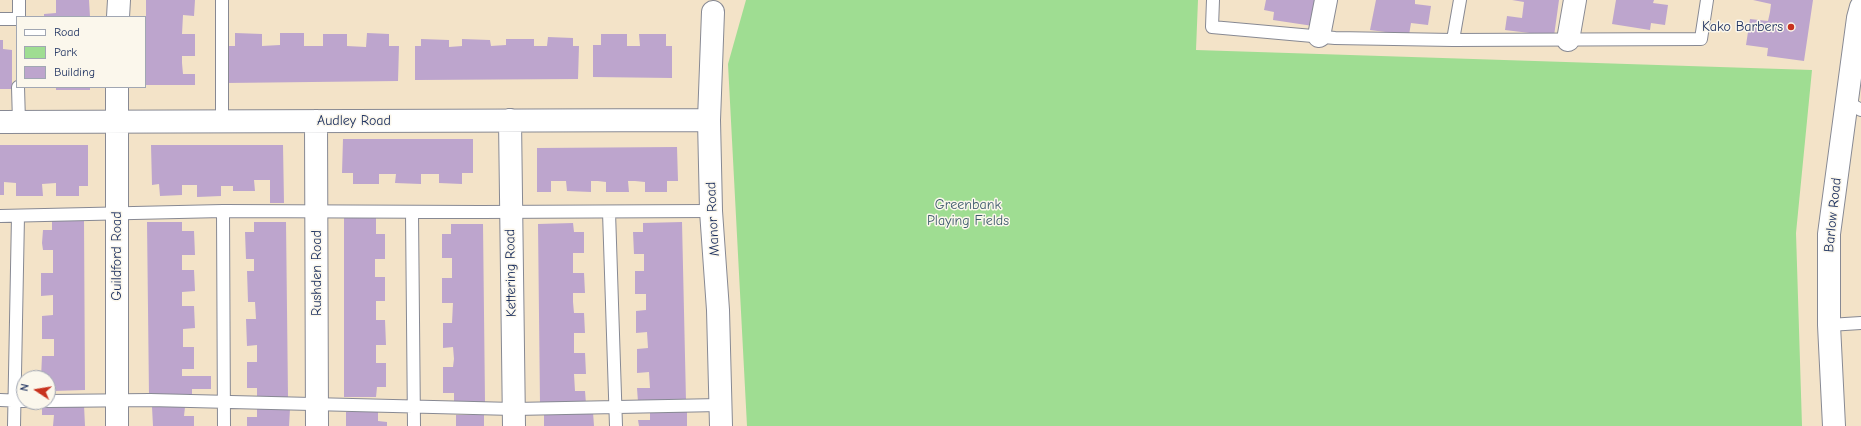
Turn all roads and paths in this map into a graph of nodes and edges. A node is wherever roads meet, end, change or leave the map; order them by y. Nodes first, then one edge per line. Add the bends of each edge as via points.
1 (19, 0) edge
2 (119, 0) edge
3 (222, 0) edge
4 (1213, 0) edge
5 (1326, 0) edge
6 (1460, 0) edge
7 (1575, 0) edge
8 (1707, 0) edge
9 (1861, 7) edge
10 (713, 12) dead end
11 (18, 16) edge
12 (118, 16) edge
13 (16, 18) edge
14 (0, 19) edge
15 (1319, 36) junction
16 (1454, 40) junction
17 (1568, 40) junction
18 (18, 88) edge
19 (117, 88) edge
20 (1854, 106) edge
21 (510, 120) junction
22 (709, 120) junction
23 (222, 121) junction
24 (316, 121) junction
25 (9, 122) edge
26 (116, 122) junction
27 (711, 210) junction
28 (223, 212) junction
29 (317, 212) junction
30 (510, 212) junction
31 (609, 212) junction
32 (117, 213) junction
33 (412, 213) junction
34 (0, 216) edge
35 (18, 216) junction
36 (1861, 323) edge
37 (1829, 325) junction
38 (19, 370) edge
39 (0, 400) edge
40 (16, 401) edge
41 (56, 401) edge
42 (117, 401) junction
43 (224, 402) junction
44 (317, 404) junction
45 (414, 406) junction
46 (615, 406) junction
47 (17, 410) edge
48 (720, 416) edge
49 (514, 418) edge
50 (14, 426) edge
51 (117, 426) edge
52 (224, 426) edge
53 (317, 426) edge
54 (414, 426) edge
55 (616, 426) edge
56 (1834, 426) edge

1 - 11 lane
2 - 12 street
3 - 23 lane
4 - 15 lane via 1212,27
5 - 15 street
6 - 16 lane
7 - 17 street
8 - 17 lane via 1701,39
9 - 20 street, Barlow Road via 1858,18
10 - 22 street, Manor Road
13 - 14 lane
15 - 16 lane
16 - 17 lane
18 - 25 lane
19 - 26 street, Guildford Road
20 - 37 street, Barlow Road via 1828,234
21 - 22 street, Audley Road
21 - 24 street, Audley Road
21 - 30 street, Kettering Road
22 - 27 street, Manor Road
23 - 24 street, Audley Road
23 - 26 street, Audley Road
24 - 29 street, Rushden Road
25 - 26 street, Audley Road
26 - 32 street, Guildford Road
27 - 31 lane
27 - 48 street, Manor Road via 718,310
28 - 29 lane
28 - 32 lane
28 - 43 lane
29 - 33 lane
29 - 44 street, Rushden Road
30 - 31 lane
30 - 33 lane
30 - 49 street, Kettering Road
31 - 46 lane
32 - 35 lane
32 - 42 street, Guildford Road
33 - 45 lane
34 - 35 lane
35 - 38 lane
36 - 37 lane
37 - 56 street, Barlow Road
39 - 40 lane
41 - 42 lane
42 - 43 lane
42 - 51 street, Guildford Road
43 - 44 lane
43 - 52 lane
44 - 45 lane
44 - 53 street, Rushden Road
45 - 49 lane
45 - 54 lane
46 - 48 lane
46 - 49 lane
46 - 55 lane
47 - 50 lane

